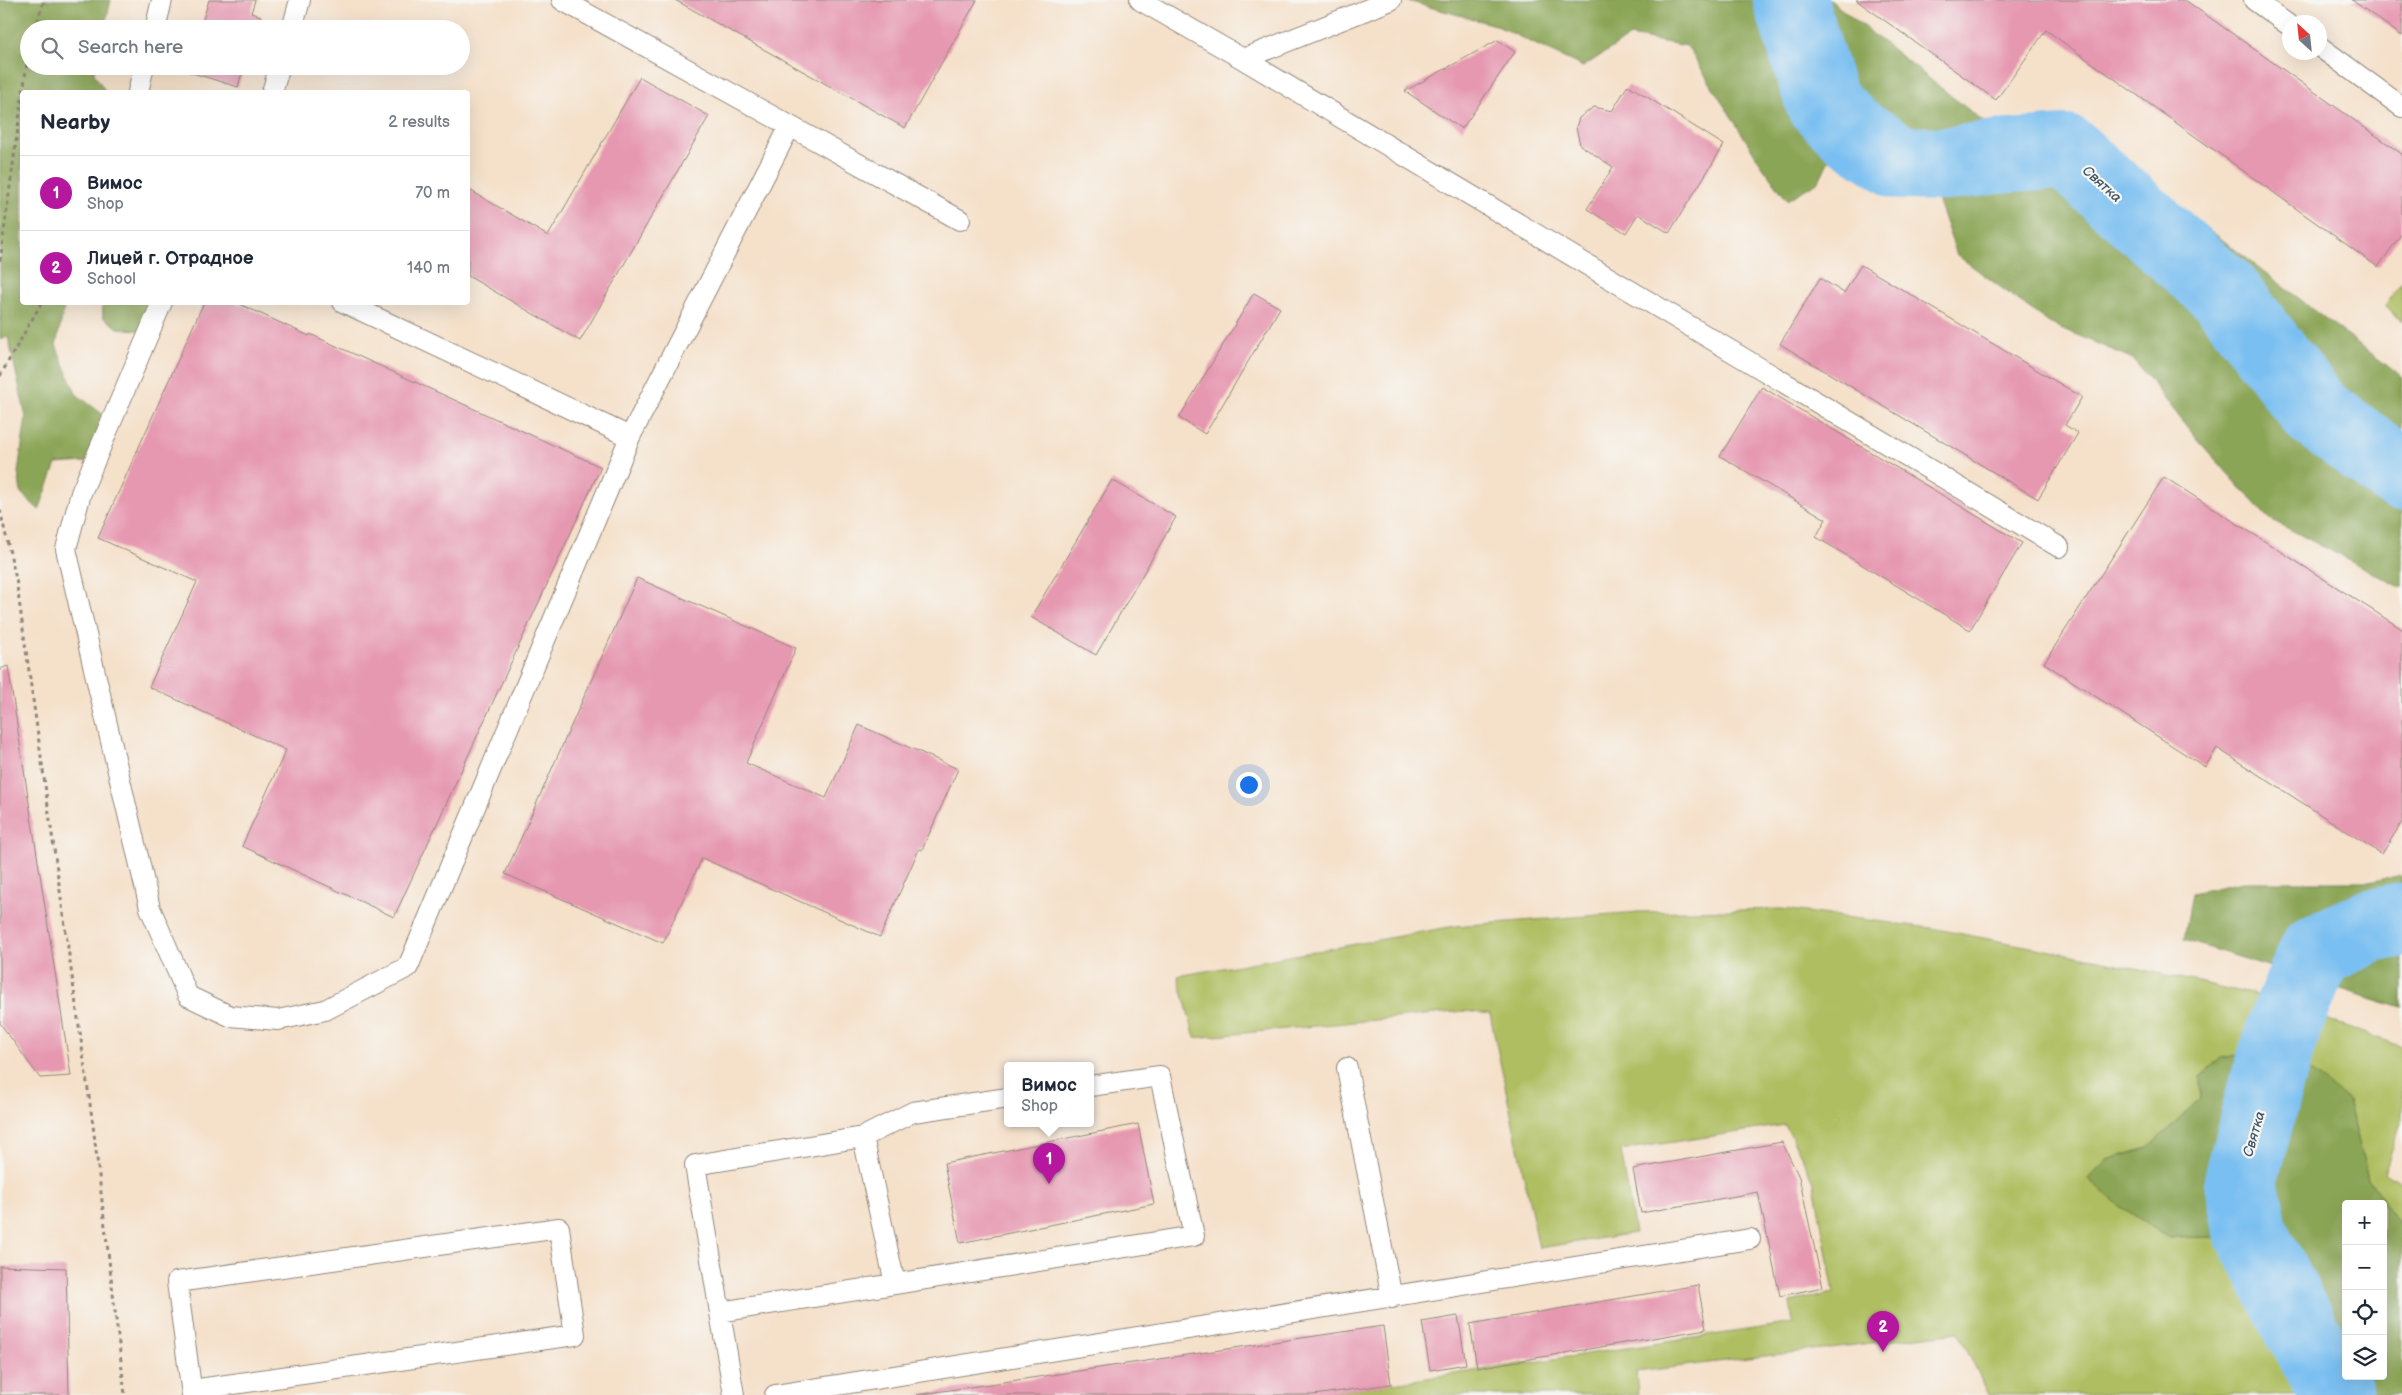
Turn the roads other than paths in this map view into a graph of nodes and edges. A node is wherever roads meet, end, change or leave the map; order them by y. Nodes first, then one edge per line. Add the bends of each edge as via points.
1 (162, 0) edge
2 (300, 0) edge
3 (562, 0) edge
4 (1140, 0) edge
5 (1392, 0) edge
6 (2254, 0) edge
7 (157, 20) edge
8 (294, 20) edge
9 (2282, 20) edge
10 (2327, 53) edge
11 (1243, 59) junction
12 (142, 75) edge
13 (277, 75) edge
14 (138, 90) edge
15 (273, 90) edge
16 (2402, 107) edge
17 (790, 126) junction
18 (960, 220) dead end
19 (161, 305) edge
20 (349, 305) edge
21 (630, 437) junction
22 (2059, 548) dead end
23 (1347, 1068) dead end
24 (1094, 1085) edge
25 (1004, 1099) edge
26 (863, 1137) junction
27 (1750, 1239) dead end
28 (895, 1284) junction
29 (1392, 1298) junction
30 (720, 1312) junction
31 (192, 1392) edge
32 (734, 1395) edge
33 (775, 1395) edge

1 - 7 lane
2 - 8 lane
3 - 17 lane
4 - 11 lane
5 - 11 lane
6 - 9 lane
10 - 16 lane
11 - 22 lane
12 - 14 lane
13 - 15 lane
17 - 18 lane
17 - 21 lane
19 - 21 lane via 81,493 66,549 150,908 188,996 230,1016 278,1020 325,1010 408,967
20 - 21 lane
23 - 29 lane
24 - 28 lane via 1160,1076 1194,1236
25 - 26 lane via 913,1112
26 - 28 lane
26 - 30 lane via 695,1165
27 - 29 lane
28 - 30 lane
29 - 33 lane
30 - 32 lane
31 - 31 lane via 574,1336 559,1228 177,1282

